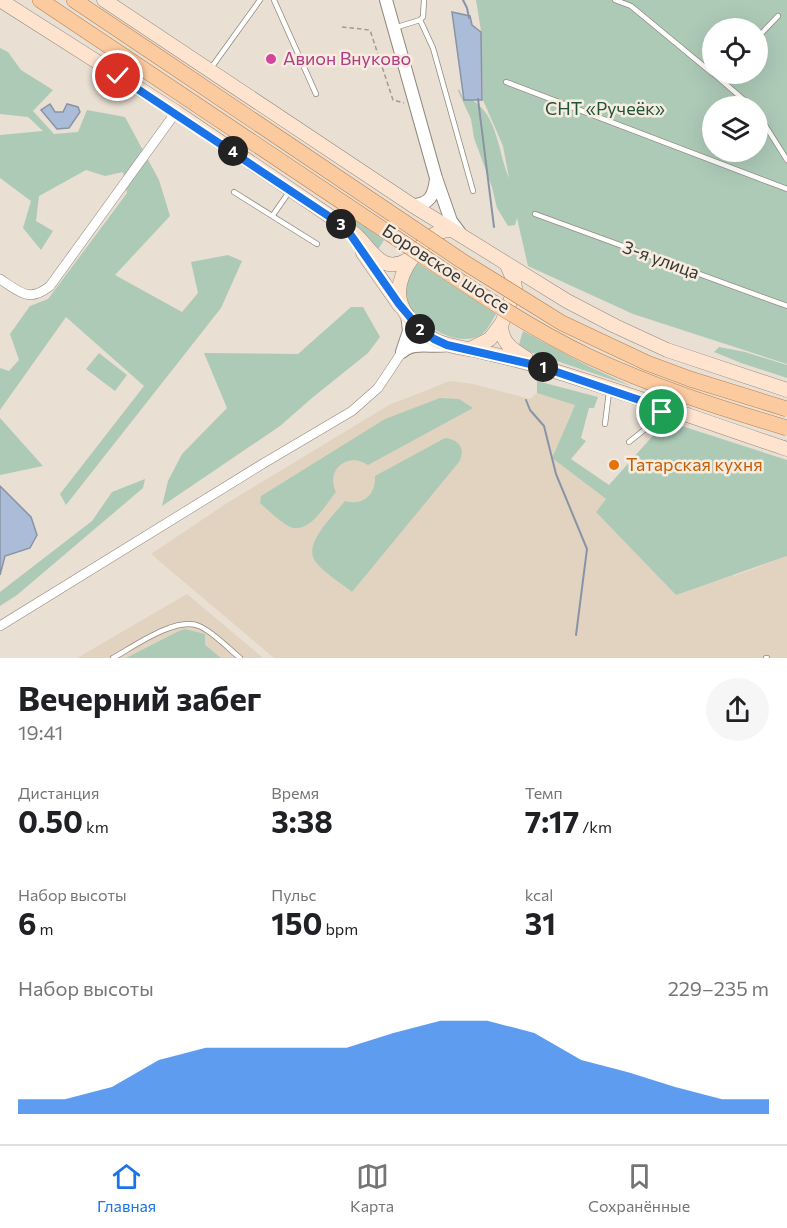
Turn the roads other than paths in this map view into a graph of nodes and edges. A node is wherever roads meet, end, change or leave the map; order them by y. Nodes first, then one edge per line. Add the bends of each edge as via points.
1 (0, 0) edge
2 (40, 0) edge
3 (74, 0) edge
4 (104, 0) edge
5 (260, 0) edge
6 (274, 0) edge
7 (386, 0) edge
8 (424, 0) edge
9 (615, 0) edge
10 (636, 0) edge
11 (631, 6) junction
12 (778, 16) dead end
13 (420, 20) junction
14 (768, 26) edge
15 (394, 28) junction
16 (702, 62) edge
17 (209, 70) junction
18 (506, 82) dead end
19 (728, 84) edge
20 (316, 93) dead end
21 (740, 96) edge
22 (176, 112) junction
23 (768, 129) edge
24 (787, 147) edge
25 (782, 151) junction
26 (787, 160) edge
27 (436, 178) junction
28 (787, 189) edge
29 (291, 190) junction
30 (473, 191) dead end
31 (234, 192) dead end
32 (412, 205) junction
33 (273, 214) junction
34 (535, 214) dead end
35 (439, 221) junction
36 (345, 228) junction
37 (451, 230) junction
38 (426, 240) junction
39 (470, 242) junction
40 (317, 244) dead end
41 (416, 254) junction
42 (506, 263) junction
43 (0, 279) edge
44 (787, 306) edge
45 (406, 313) junction
46 (501, 324) junction
47 (447, 345) junction
48 (470, 349) junction
49 (402, 352) junction
50 (538, 366) junction
51 (610, 389) junction
52 (787, 390) edge
53 (663, 408) junction
54 (787, 410) edge
55 (605, 424) dead end
56 (787, 428) edge
57 (629, 442) dead end
58 (787, 449) edge
59 (0, 626) edge
60 (112, 658) edge
61 (240, 658) edge

1 - 22 main road
2 - 56 main road, Боровское шоссе, bridge via 447,272 554,338 665,389
3 - 54 main road, Боровское шоссе, bridge via 462,261 562,323 647,363
4 - 17 main road
5 - 17 lane
6 - 20 lane
7 - 15 street
8 - 13 lane
9 - 11 lane
10 - 11 lane
11 - 16 lane
12 - 14 lane
13 - 15 lane
13 - 30 lane via 428,35
15 - 27 street
17 - 32 main road
18 - 28 lane
19 - 21 lane
22 - 29 main road
22 - 43 street via 50,285 40,294 26,296
23 - 25 lane
24 - 25 lane
25 - 26 lane
27 - 32 street via 431,199
27 - 35 street
27 - 39 street via 453,225
29 - 33 lane
29 - 36 main road
31 - 33 lane
32 - 35 main road
33 - 40 lane
34 - 44 lane, 3-я улица
35 - 37 main road
35 - 38 street
36 - 41 main road via 376,258 388,264 399,264
36 - 45 main road
37 - 38 main road via 442,230
37 - 39 main road
38 - 41 main road
39 - 42 main road
41 - 45 main road via 401,274 399,285
42 - 46 main road via 515,288
42 - 52 main road via 567,301 652,344
45 - 47 main road via 427,335
45 - 49 street via 409,331
46 - 48 main road via 490,339
46 - 50 main road via 508,346
47 - 48 main road
47 - 49 street via 413,346
48 - 50 main road
49 - 59 street via 378,388 352,411
50 - 51 main road
51 - 53 main road
51 - 55 lane
53 - 57 lane via 659,418
53 - 58 main road
60 - 61 lane via 167,629 190,624 201,626

